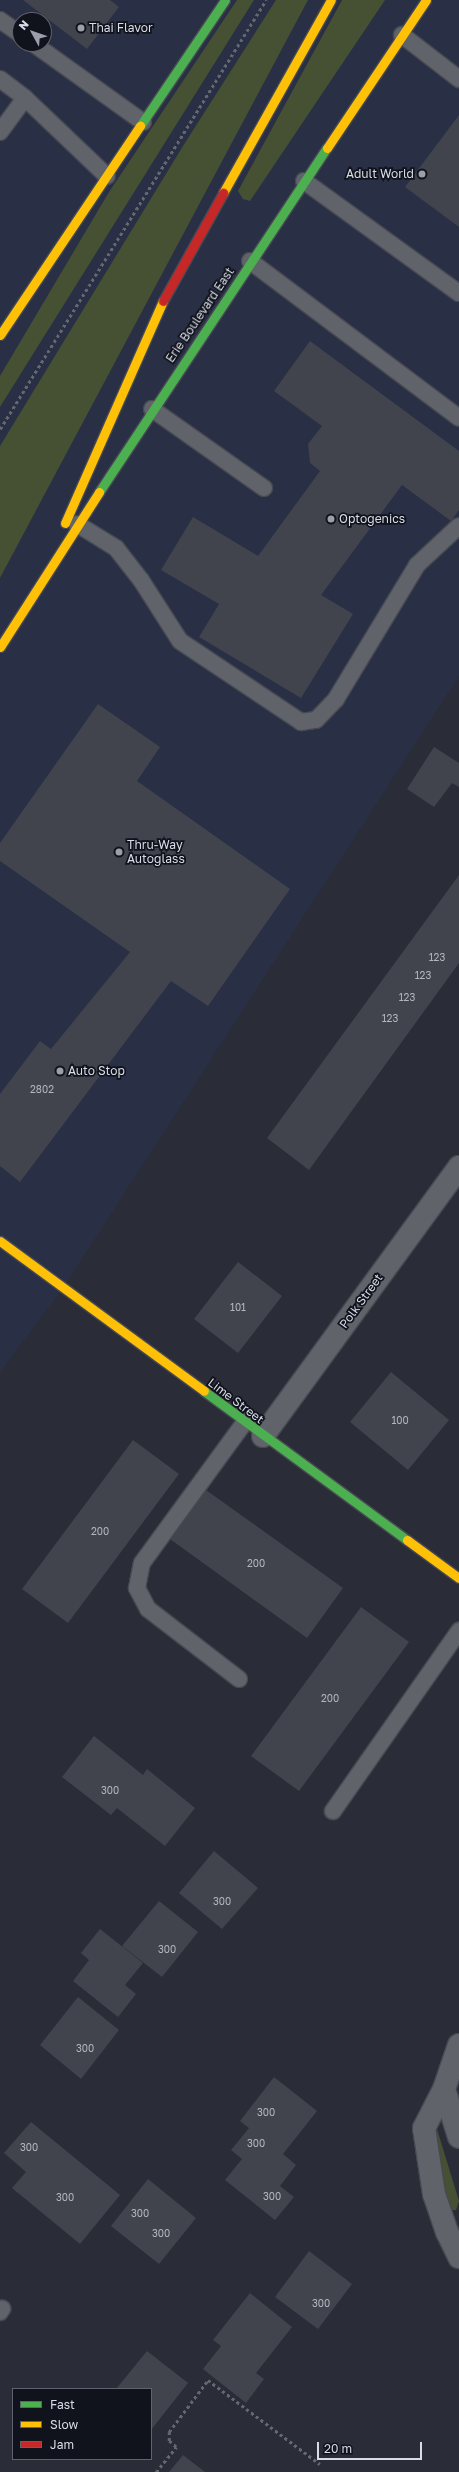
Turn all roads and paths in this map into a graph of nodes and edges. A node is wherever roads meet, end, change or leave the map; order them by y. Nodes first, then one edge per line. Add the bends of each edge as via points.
1 (225, 0) edge
2 (266, 0) edge
3 (331, 0) edge
4 (426, 0) edge
5 (0, 20) edge
6 (12, 28) edge
7 (402, 35) junction
8 (45, 52) edge
9 (0, 79) edge
10 (459, 79) edge
11 (25, 98) junction
12 (143, 122) junction
13 (0, 132) edge
14 (107, 176) junction
15 (304, 181) junction
16 (250, 261) junction
17 (459, 293) edge
18 (0, 335) edge
19 (152, 409) junction
20 (459, 418) edge
21 (0, 429) edge
22 (264, 488) dead end
23 (77, 524) junction
24 (459, 526) edge
25 (39, 581) junction
26 (0, 647) edge
27 (459, 1166) edge
28 (0, 1241) edge
29 (245, 1422) junction
30 (263, 1436) junction
31 (459, 1578) edge
32 (459, 1631) edge
33 (239, 1679) dead end
34 (333, 1811) dead end
35 (459, 2045) edge
36 (444, 2089) junction
37 (459, 2136) edge
38 (453, 2230) edge
39 (459, 2257) edge
40 (320, 2464) dead end
41 (156, 2472) edge

1 - 12 main road
2 - 21 path
3 - 25 main road via 161,304
4 - 7 main road, Erie Boulevard East
5 - 6 lane
7 - 10 lane
7 - 15 main road, Erie Boulevard East
8 - 12 lane
9 - 11 lane
11 - 13 lane
11 - 14 lane
12 - 14 main road
14 - 18 main road
15 - 16 main road, Erie Boulevard East
15 - 17 lane
16 - 19 main road, Erie Boulevard East
16 - 20 lane
19 - 22 lane
19 - 23 main road, Erie Boulevard East
23 - 24 lane via 116,548 141,580 180,641 301,722 316,720 336,699 417,565
23 - 25 main road, Erie Boulevard East
25 - 26 main road, Erie Boulevard East
27 - 30 street, Polk Street
28 - 29 main road, Lime Street
29 - 30 main road, Lime Street
29 - 33 lane via 142,1563 138,1588 148,1609
30 - 31 main road, Lime Street
32 - 34 lane
35 - 36 street
36 - 37 street
36 - 38 street via 424,2128 434,2194
38 - 39 street
40 - 41 path via 208,2380 169,2432 169,2441 176,2447

